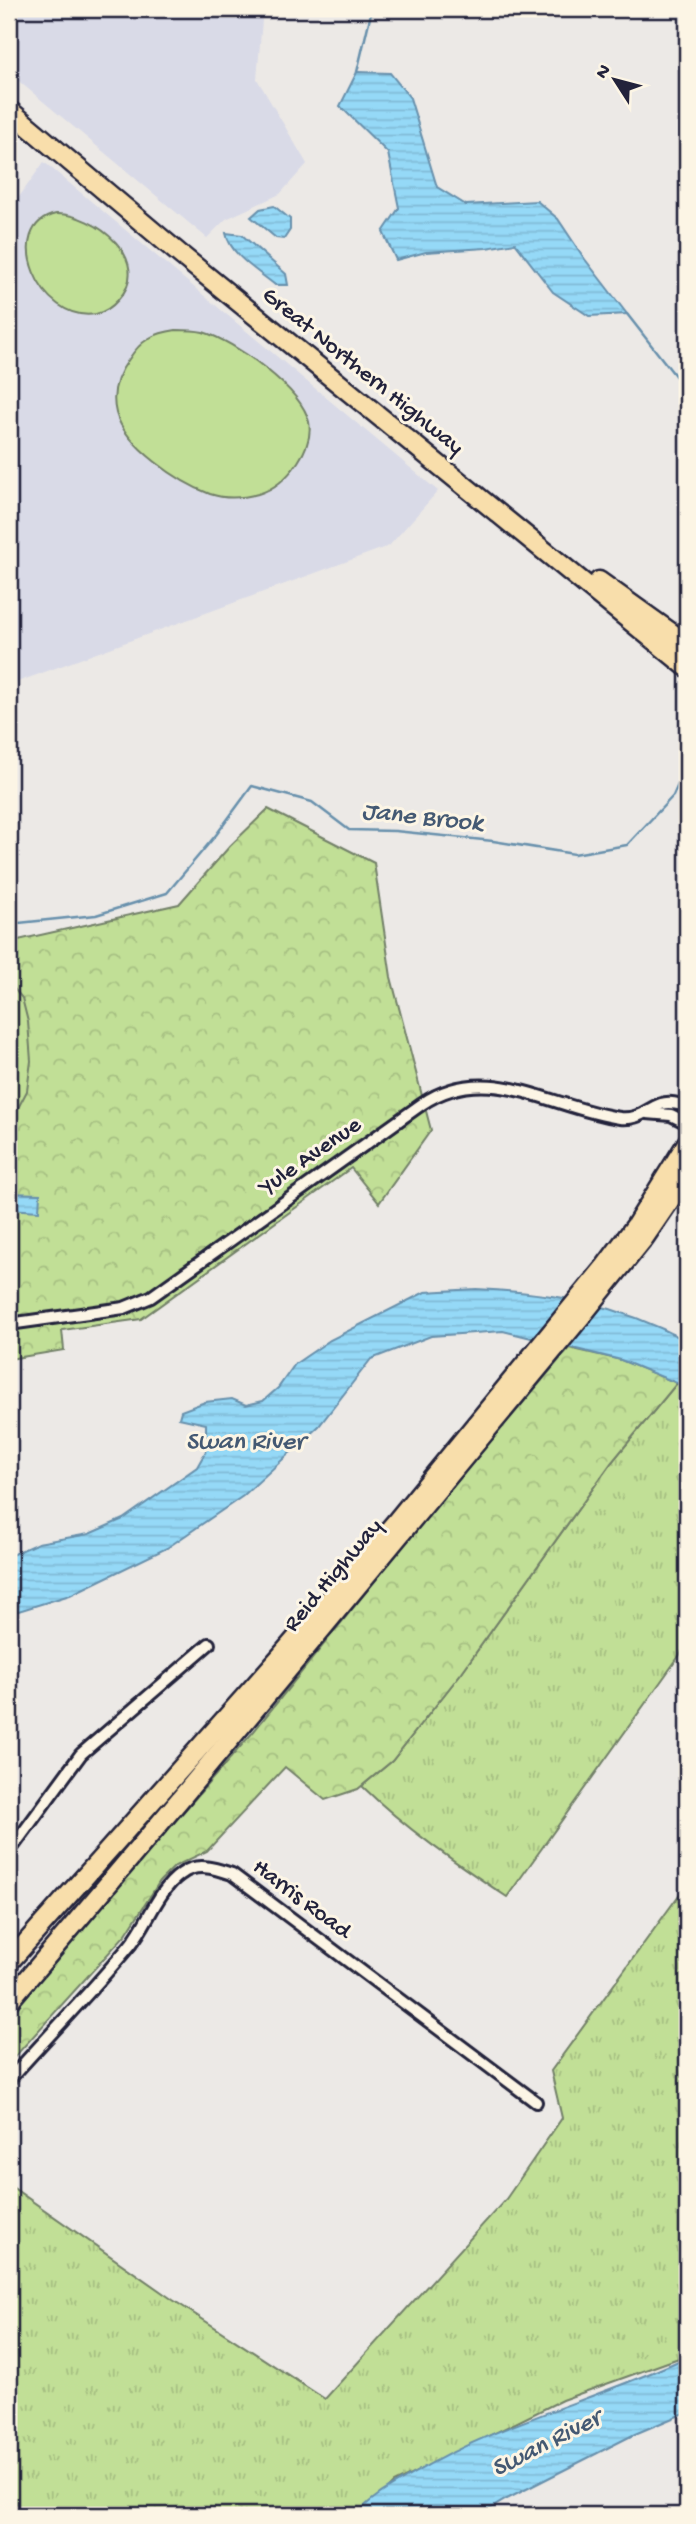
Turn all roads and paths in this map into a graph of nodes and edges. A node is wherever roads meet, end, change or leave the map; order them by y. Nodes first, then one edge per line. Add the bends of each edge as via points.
1 (9, 96) edge
2 (9, 110) edge
3 (687, 644) edge
4 (687, 667) edge
5 (687, 1106) edge
6 (648, 1113) junction
7 (687, 1123) edge
8 (687, 1143) edge
9 (687, 1175) edge
10 (595, 1289) junction
11 (9, 1324) edge
12 (401, 1525) junction
13 (209, 1644) dead end
14 (9, 1852) edge
15 (9, 1962) edge
16 (9, 2001) edge
17 (9, 2080) edge
18 (536, 2102) dead end

1 - 3 highway, Great Northern Highway via 447,460 615,595
2 - 4 highway, Great Northern Highway
5 - 6 street, Yule Avenue via 665,1103
6 - 7 street, Yule Avenue via 671,1115
6 - 11 street, Yule Avenue via 618,1117 490,1085 450,1088 151,1297 124,1308
8 - 10 highway, Reid Highway
9 - 10 highway, Reid Highway via 644,1238
10 - 12 highway, Reid Highway
12 - 15 highway, Reid Highway
12 - 16 highway, Reid Highway
13 - 14 street via 81,1754
17 - 18 street, Harris Road via 132,1942 169,1886 181,1874 211,1867 232,1874

